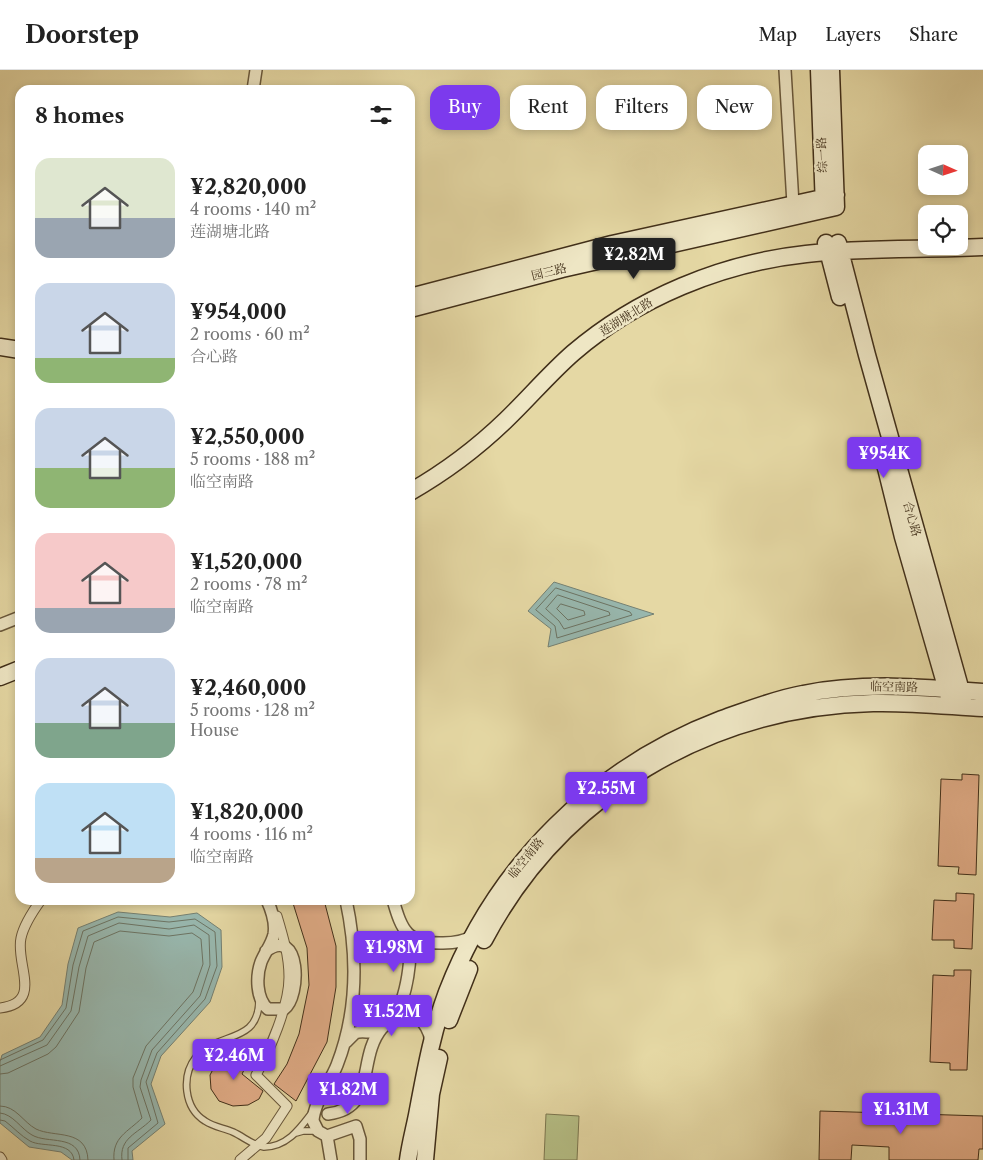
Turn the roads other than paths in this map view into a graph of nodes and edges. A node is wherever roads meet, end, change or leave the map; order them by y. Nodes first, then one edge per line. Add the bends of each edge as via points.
1 (256, 70) edge
2 (785, 70) edge
3 (819, 70) edge
4 (831, 70) edge
5 (254, 85) edge
6 (830, 202) junction
7 (793, 204) junction
8 (983, 237) edge
9 (968, 238) edge
10 (918, 241) edge
11 (833, 247) junction
12 (983, 247) edge
13 (415, 296) edge
14 (415, 308) edge
15 (0, 336) edge
16 (15, 338) edge
17 (0, 347) edge
18 (15, 349) edge
19 (415, 478) edge
20 (415, 489) edge
21 (15, 619) edge
22 (0, 625) edge
23 (15, 660) edge
24 (0, 666) edge
25 (15, 672) edge
26 (0, 677) edge
27 (954, 690) junction
28 (983, 692) edge
29 (958, 707) junction
30 (983, 708) edge
31 (37, 905) edge
32 (270, 905) edge
33 (271, 905) edge
34 (347, 905) edge
35 (394, 905) edge
36 (406, 932) junction
37 (274, 933) junction
38 (474, 935) junction
39 (284, 946) junction
40 (266, 951) junction
41 (259, 993) junction
42 (0, 1008) edge
43 (278, 1010) junction
44 (393, 1017) junction
45 (255, 1019) junction
46 (383, 1027) junction
47 (345, 1043) junction
48 (431, 1043) junction
49 (316, 1107) junction
50 (328, 1114) dead end
51 (294, 1134) junction
52 (323, 1134) junction
53 (257, 1145) junction
54 (240, 1160) edge
55 (331, 1160) edge
56 (360, 1160) edge
57 (408, 1160) edge
58 (424, 1160) edge

1 - 5 street
2 - 7 street
3 - 6 main road, 综一路
4 - 6 main road, 综一路
6 - 7 main road, 园三路
6 - 14 main road, 园三路
7 - 13 main road, 园三路 via 612,244
8 - 9 main road
10 - 11 main road, 莲湖塘北路
11 - 12 main road, 莲湖塘北路
11 - 19 main road, 莲湖塘北路 via 778,248 715,263 664,282 624,303 563,348 479,432
11 - 20 main road, 莲湖塘北路 via 718,273 654,299 627,314 573,353 508,419 454,465
11 - 27 main road, 合心路 via 866,355
15 - 16 main road
17 - 18 main road
21 - 22 street
23 - 24 main road
25 - 26 main road
27 - 28 main road, 临空南路
27 - 29 main road, 合心路
27 - 38 main road, 临空南路 via 876,686 803,694 749,709 649,752 598,786 548,831 507,882
29 - 30 main road, 临空南路
29 - 58 main road, 临空南路 via 873,703 817,708 755,719 644,768 591,806 565,830 508,900 469,969 441,1050 431,1094
31 - 42 street via 21,939 21,960 26,976 23,996 12,1007
32 - 37 street
33 - 39 street
34 - 47 street via 355,979
35 - 36 street
36 - 38 street via 411,938 428,944 461,942
36 - 44 street via 411,952 401,1003
37 - 39 street
37 - 40 street
38 - 48 main road, 临空南路 via 447,993
39 - 40 street via 277,945
39 - 43 street via 293,956 295,970 288,1007
40 - 41 street via 259,970
41 - 43 street via 264,1006
41 - 45 lane
43 - 45 lane
43 - 53 street via 269,1051 256,1075 287,1106 266,1138
44 - 46 street
44 - 48 street via 404,1013 416,1016 428,1029
45 - 53 lane via 239,1036 213,1043 203,1050 191,1066 186,1085 190,1103 200,1118
46 - 47 street via 372,1032 355,1033
46 - 50 street via 370,1045 358,1100 346,1110
47 - 49 street via 332,1078
48 - 57 main road, 临空南路
49 - 51 lane
49 - 52 street via 312,1121
51 - 52 lane via 302,1130
51 - 53 lane via 274,1147
52 - 55 street
52 - 56 street via 356,1126
53 - 54 street

